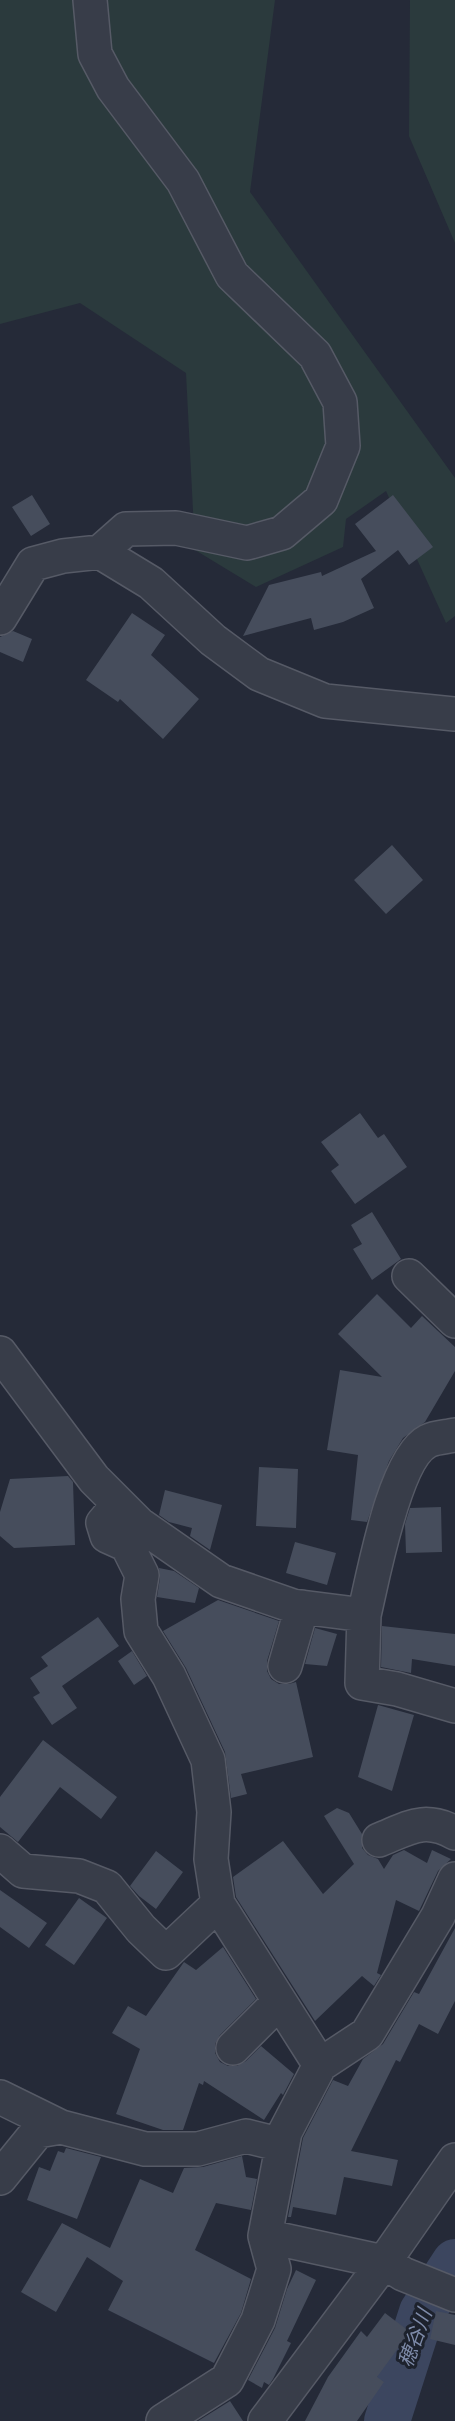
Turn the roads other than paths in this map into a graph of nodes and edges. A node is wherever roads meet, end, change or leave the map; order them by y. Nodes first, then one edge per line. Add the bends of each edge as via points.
1 (90, 0) edge
2 (100, 552) junction
3 (0, 618) edge
4 (455, 714) edge
5 (410, 1276) dead end
6 (455, 1321) edge
7 (0, 1353) edge
8 (455, 1435) edge
9 (119, 1504) junction
10 (302, 1607) junction
11 (364, 1615) junction
12 (285, 1666) dead end
13 (455, 1706) edge
14 (455, 1833) edge
15 (379, 1840) dead end
16 (0, 1851) edge
17 (455, 1879) edge
18 (218, 1904) junction
19 (443, 1931) edge
20 (279, 2002) junction
21 (233, 2048) dead end
22 (320, 2065) junction
23 (0, 2097) edge
24 (61, 2127) junction
25 (282, 2145) junction
26 (455, 2160) edge
27 (0, 2178) edge
28 (265, 2236) junction
29 (384, 2262) junction
30 (453, 2294) edge
31 (163, 2421) edge
32 (265, 2421) edge

1 - 2 street via 95,54 113,88 183,181 232,275 315,356 340,402 343,446 321,500 282,533 247,543 176,528 126,529
2 - 3 street via 33,564
2 - 4 street via 151,583 213,640 259,674 325,700
5 - 6 street
7 - 9 street via 94,1479
8 - 11 street via 427,1441 410,1459 394,1494
9 - 10 street via 140,1524 221,1581
9 - 18 street via 103,1523 107,1536 127,1545 142,1575 138,1599 141,1631 169,1676 208,1760 214,1812 211,1859
10 - 11 street
10 - 12 street
11 - 13 street via 362,1683
14 - 15 street via 420,1823
16 - 18 street via 23,1871 79,1876 107,1887 166,1953
17 - 19 street
18 - 20 street
19 - 22 street via 367,2034
20 - 21 street
20 - 22 street
22 - 25 street
23 - 24 street
24 - 25 street via 145,2149 198,2149 246,2136
24 - 27 street via 38,2131
25 - 28 street
26 - 29 street
28 - 29 street
28 - 31 street via 274,2269 258,2320 227,2380
29 - 30 street
29 - 32 street

